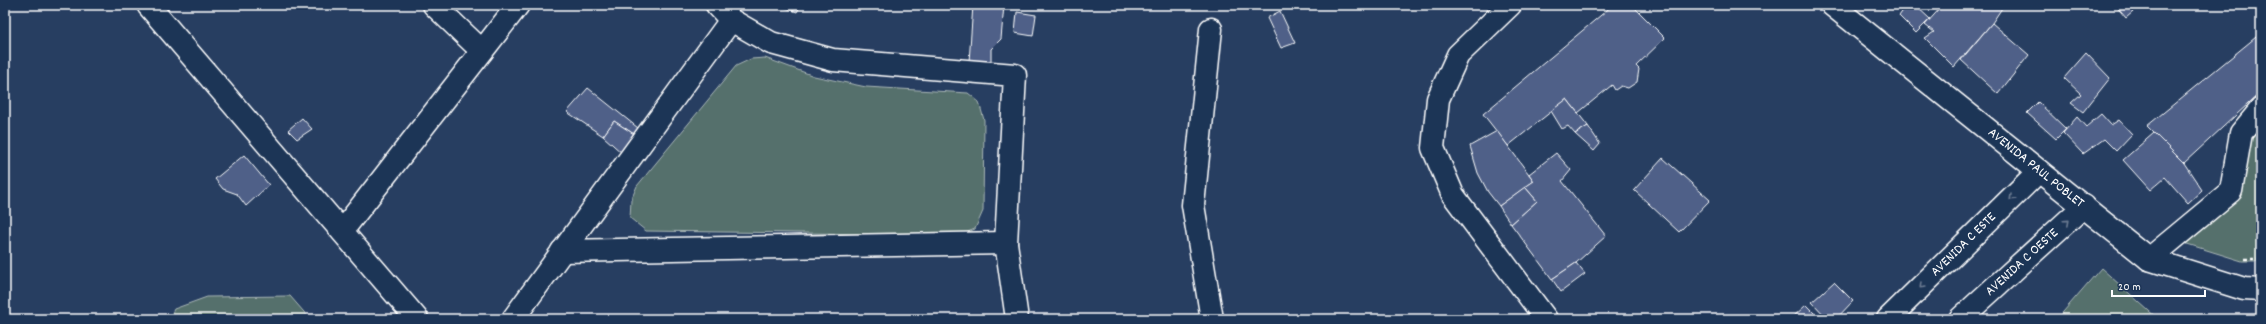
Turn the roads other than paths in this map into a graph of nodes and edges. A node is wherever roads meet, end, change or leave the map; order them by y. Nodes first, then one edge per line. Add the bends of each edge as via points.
1 (148, 5) edge
2 (434, 5) edge
3 (518, 5) edge
4 (717, 5) edge
5 (1510, 5) edge
6 (1832, 5) edge
7 (732, 20) junction
8 (1210, 29) dead end
9 (482, 51) junction
10 (2261, 109) edge
11 (2039, 171) junction
12 (2084, 206) junction
13 (342, 231) junction
14 (1006, 243) junction
15 (562, 251) junction
16 (2149, 259) junction
17 (2261, 290) edge
18 (417, 319) edge
19 (512, 319) edge
20 (1017, 319) edge
21 (1212, 319) edge
22 (1546, 319) edge
23 (1888, 319) edge
24 (1960, 319) edge

1 - 13 street
2 - 9 street
3 - 9 street
4 - 7 street
5 - 22 street via 1458,55 1438,99 1433,148 1453,195
6 - 11 street, AVENIDA PAUL POBLET
7 - 14 street via 771,43 833,60 1015,75
7 - 15 street
8 - 21 street via 1193,205
9 - 13 street
10 - 16 street via 2241,133 2231,191
11 - 12 street, AVENIDA PAUL POBLET
11 -> 23 street, AVENIDA C ESTE
12 - 16 street, AVENIDA PAUL POBLET
24 -> 12 street, AVENIDA C OESTE
13 - 18 street
14 - 15 street
14 - 20 street
15 - 19 street
16 - 17 street, AVENIDA PAUL POBLET via 2244,289

